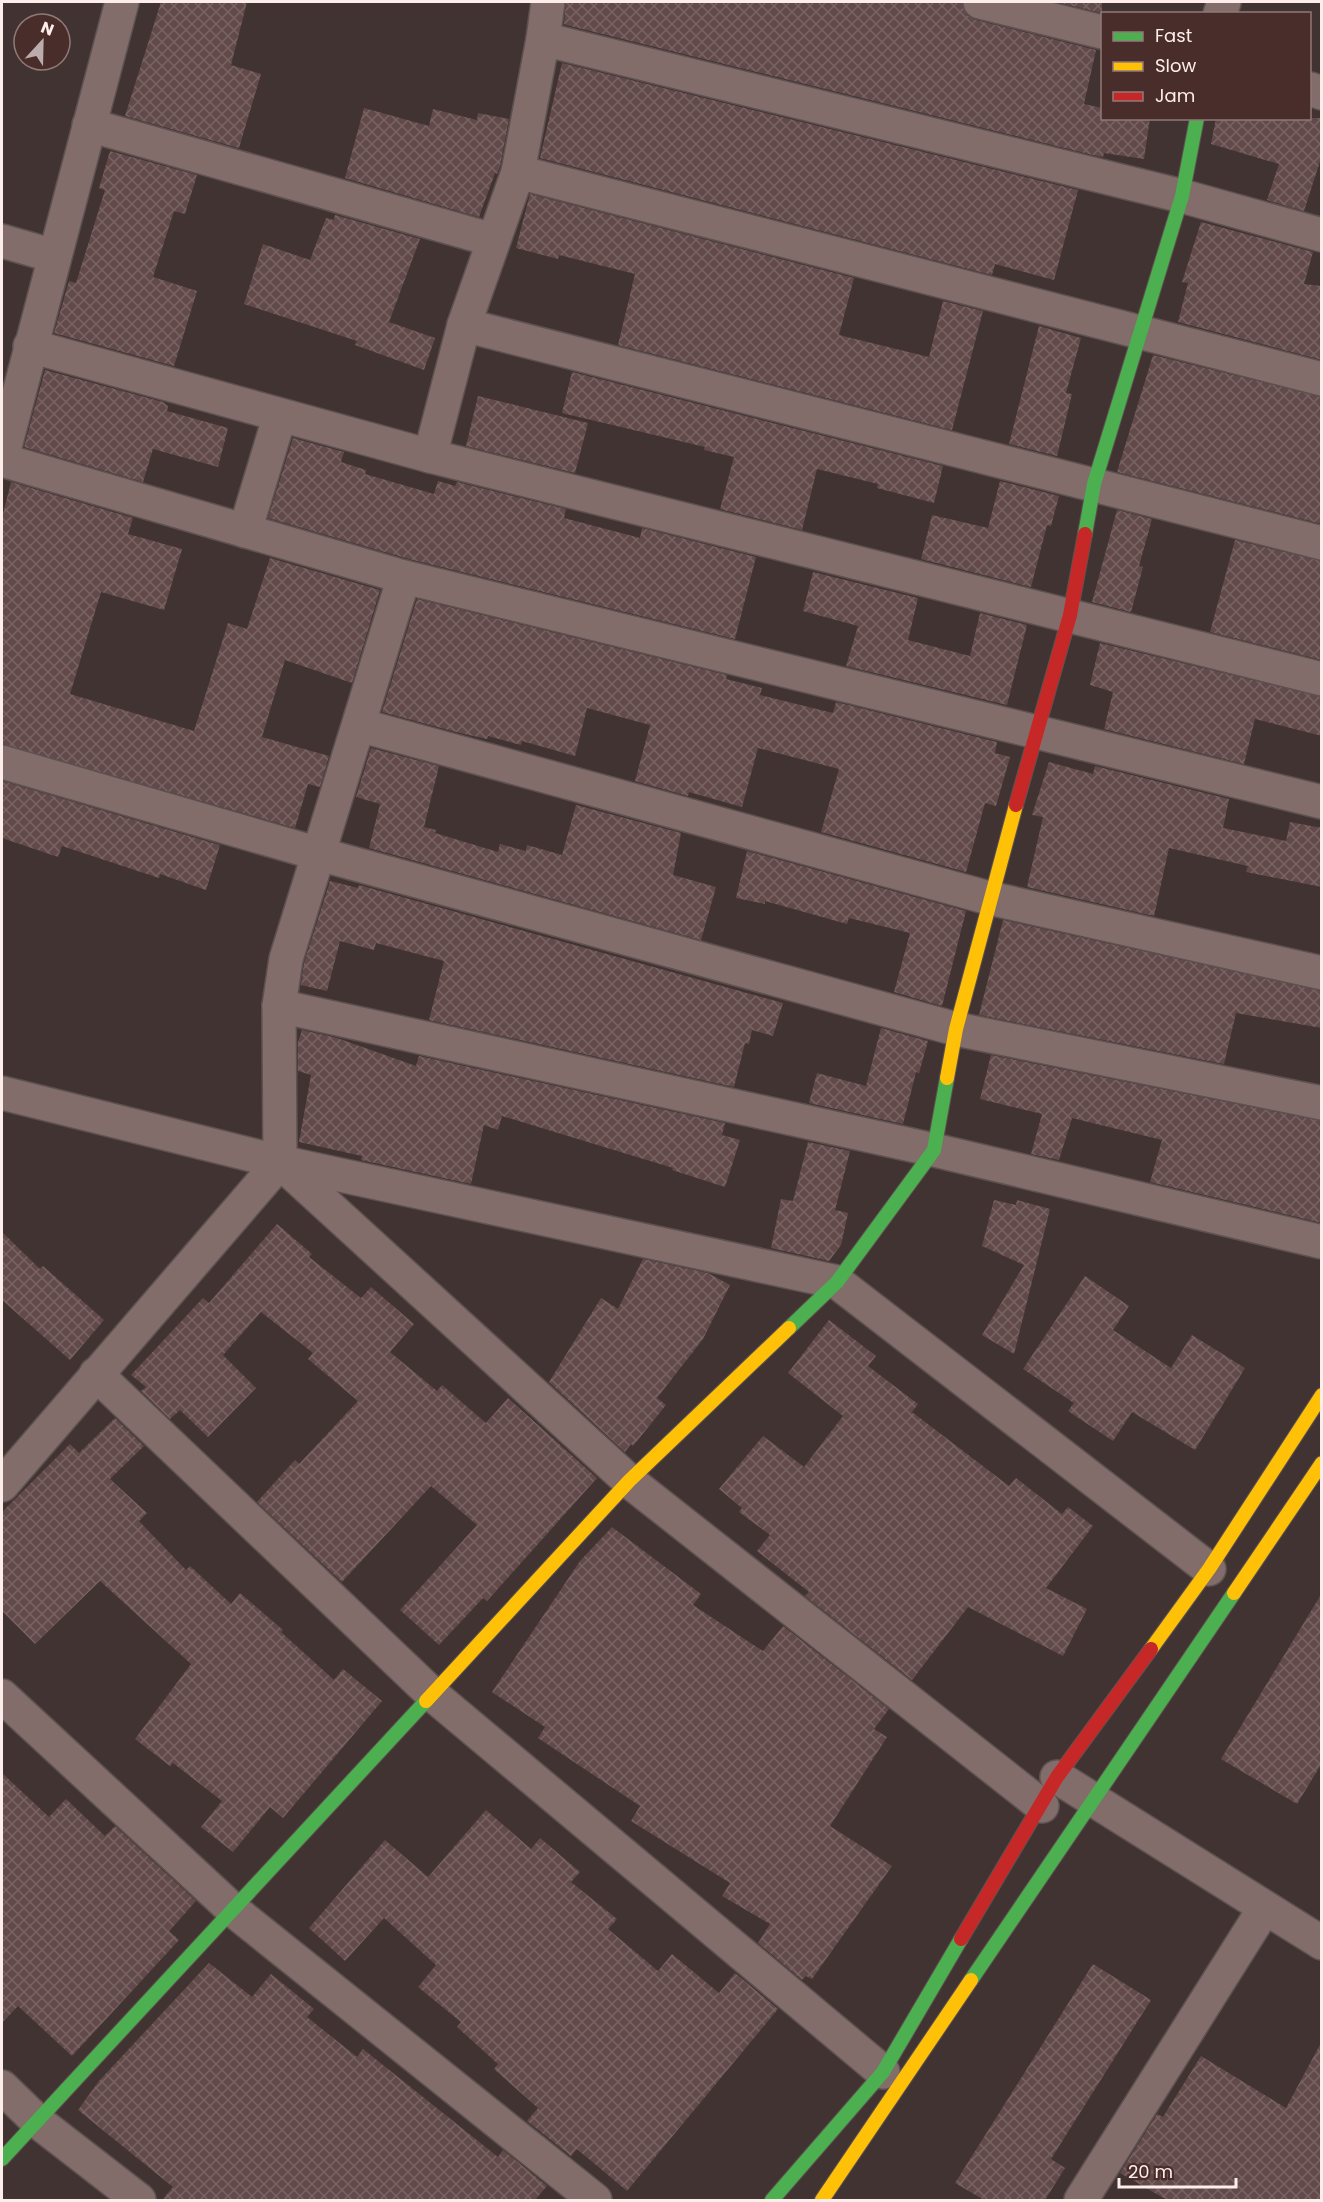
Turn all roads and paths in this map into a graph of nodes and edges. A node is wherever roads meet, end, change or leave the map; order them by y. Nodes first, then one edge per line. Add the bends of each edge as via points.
1 (122, 2) edge
2 (548, 2) edge
3 (980, 2) edge
4 (1101, 32) edge
5 (543, 39) junction
6 (1197, 120) edge
7 (89, 125) junction
8 (518, 172) junction
9 (1182, 196) junction
10 (1322, 235) edge
11 (493, 240) junction
12 (2, 241) edge
13 (54, 256) junction
14 (464, 326) junction
15 (1140, 330) junction
16 (30, 346) junction
17 (1322, 379) edge
18 (280, 415) junction
19 (430, 456) junction
20 (2, 459) edge
21 (1094, 484) junction
22 (245, 531) junction
23 (1322, 543) edge
24 (405, 577) junction
25 (1070, 615) junction
26 (1322, 679) edge
27 (359, 725) junction
28 (1034, 733) junction
29 (2, 762) edge
30 (1322, 802) edge
31 (319, 854) junction
32 (989, 898) junction
33 (1322, 973) edge
34 (279, 1006) junction
35 (956, 1029) junction
36 (2, 1093) edge
37 (1322, 1103) edge
38 (934, 1150) junction
39 (279, 1162) junction
40 (1322, 1242) edge
41 (837, 1282) junction
42 (96, 1374) junction
43 (1322, 1395) edge
44 (1322, 1463) edge
45 (629, 1481) junction
46 (2, 1485) edge
47 (1209, 1569) junction
48 (434, 1695) junction
49 (2, 1696) edge
50 (1057, 1777) junction
51 (1093, 1800) junction
52 (1042, 1806) junction
53 (1264, 1909) junction
54 (233, 1910) junction
55 (1322, 1943) edge
56 (883, 2072) junction
57 (2, 2087) edge
58 (37, 2121) junction
59 (2, 2159) edge
60 (797, 2169) junction
61 (830, 2197) edge
62 (139, 2200) edge
63 (595, 2200) edge
64 (772, 2200) edge
65 (1081, 2200) edge

1 - 7 street
2 - 5 street
3 - 4 street
5 - 8 street
5 - 9 street
6 - 9 street
7 - 11 street
7 - 13 street
8 - 11 street
8 - 15 street
9 - 10 street
9 - 15 street
11 - 14 street
12 - 13 street
13 - 16 street
14 - 19 street
14 - 21 street
15 - 17 street
15 - 21 street
16 - 18 street
16 - 20 street
18 - 19 street
18 - 22 street
19 - 25 street
20 - 22 street
21 - 23 street
21 - 25 street
22 - 24 street
24 - 27 street
24 - 28 street
25 - 26 street
25 - 28 street
27 - 31 street
27 - 32 street
28 - 30 street
28 - 32 street
29 - 31 street
31 - 34 street via 286,959
31 - 35 street
32 - 33 street
32 - 35 street
34 - 38 street
34 - 39 street
35 - 37 street
35 - 38 street
36 - 39 street
38 - 40 street
38 - 41 street
39 - 41 street
39 - 42 street
39 - 45 street
41 - 45 street
41 - 47 street
42 - 46 street
42 - 48 street
43 - 47 street
44 - 51 street
45 - 48 street
45 - 52 street
47 - 50 street
48 - 54 street
48 - 56 street
49 - 54 street
50 - 51 street
50 - 52 street
51 - 53 street
51 - 61 street
52 - 56 street
53 - 55 street
53 - 65 street
54 - 58 street
54 - 63 street
56 - 60 street
57 - 58 street
58 - 59 street
58 - 62 street
60 - 61 street
60 - 64 street

